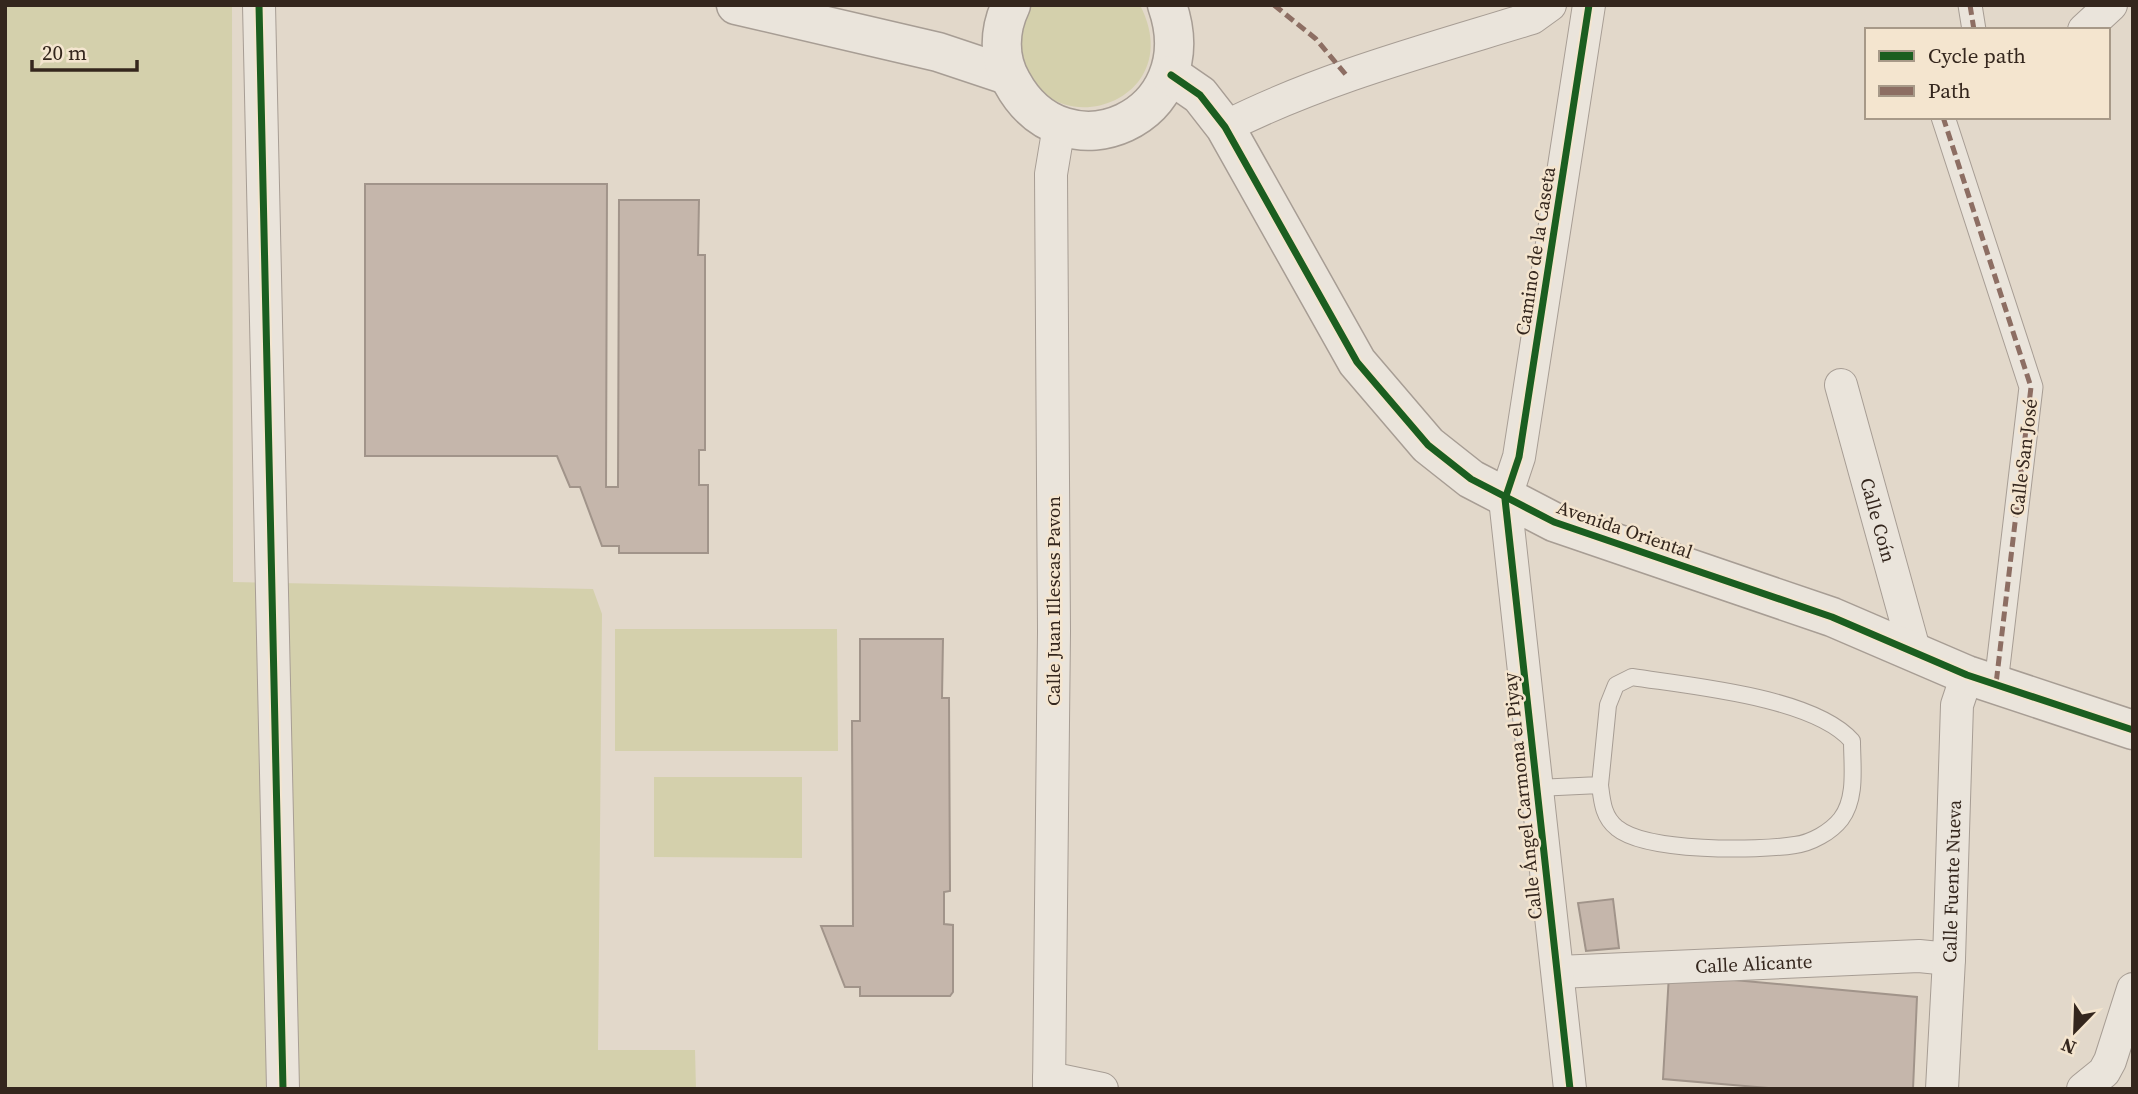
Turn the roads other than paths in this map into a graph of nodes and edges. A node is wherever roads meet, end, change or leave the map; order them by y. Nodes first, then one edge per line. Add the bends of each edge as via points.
1 (259, 5) edge
2 (736, 5) edge
3 (1011, 5) edge
4 (1167, 5) edge
5 (1550, 5) edge
6 (1589, 5) edge
7 (1970, 5) edge
8 (2112, 5) edge
9 (1974, 28) edge
10 (2086, 28) edge
11 (1007, 75) junction
12 (1171, 75) junction
13 (1944, 119) edge
14 (1059, 126) junction
15 (1225, 127) junction
16 (1841, 385) dead end
17 (1505, 499) junction
18 (1915, 653) junction
19 (1981, 679) junction
20 (2133, 730) edge
21 (1600, 785) junction
22 (1537, 788) junction
23 (1950, 959) junction
24 (1558, 972) junction
25 (2133, 989) edge
26 (2121, 1065) edge
27 (1049, 1083) edge
28 (283, 1089) edge
29 (1102, 1089) edge
30 (1570, 1089) edge
31 (1942, 1089) edge
32 (2083, 1089) edge

1 - 28 street
2 - 11 street via 938,52
3 - 11 street via 1002,35
4 - 12 street via 1175,39
5 - 15 street via 1532,18 1375,66
6 - 17 street, Camino de la Caseta via 1519,457
7 - 9 street
8 - 10 street
11 - 14 street via 1028,105
12 - 14 street via 1158,98 1138,117 1113,128 1086,131
12 - 15 street, Avenida Oriental via 1200,95
13 - 19 street, Calle San José via 2031,387
14 - 27 street, Calle Juan Illescas Pavon via 1051,174 1054,631
15 - 17 street, Avenida Oriental via 1357,362 1428,445 1471,480
16 - 18 street, Calle Coín
17 - 18 street, Avenida Oriental via 1564,526 1832,617
17 - 22 street, Calle Ángel Carmona el Piyay
18 - 19 street, Avenida Oriental
19 - 20 street, Avenida Oriental
19 - 23 street, Calle Fuente Nueva via 1957,705
21 - 21 lane via 1604,812 1616,828 1640,840 1702,848 1797,845 1828,832 1843,818 1853,788 1852,741 1829,722 1749,696 1632,677 1616,685 1608,705
21 - 22 lane
22 - 24 street, Calle Ángel Carmona el Piyay
23 - 24 street, Calle Alicante
23 - 31 street, Calle Fuente Nueva
24 - 30 street, Calle Ángel Carmona el Piyay
25 - 26 street
26 - 32 street
27 - 29 street

